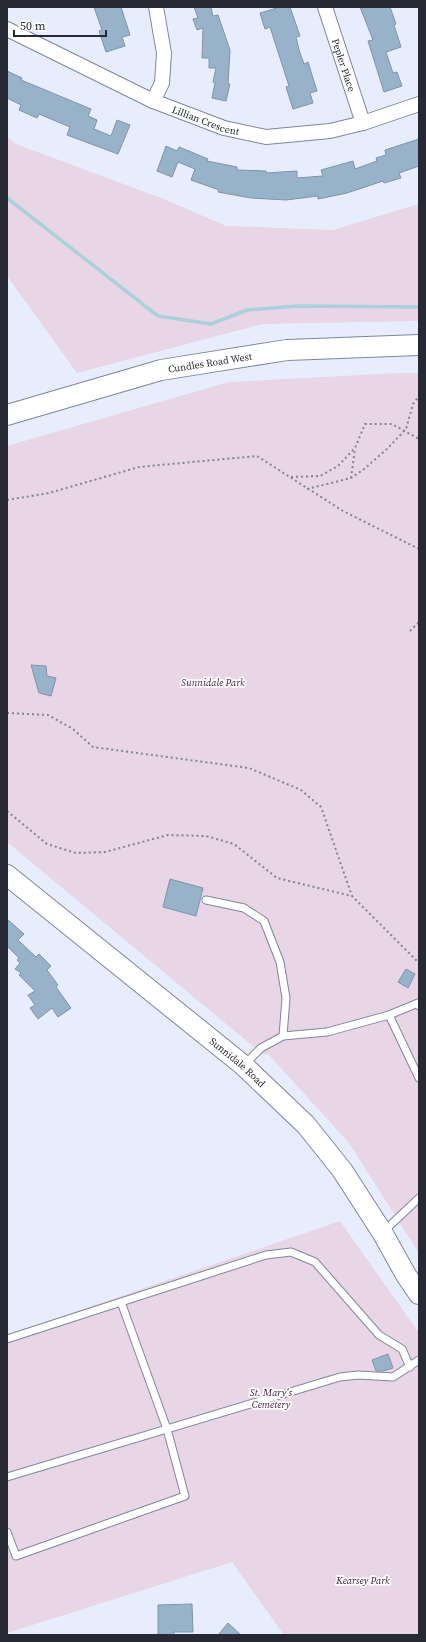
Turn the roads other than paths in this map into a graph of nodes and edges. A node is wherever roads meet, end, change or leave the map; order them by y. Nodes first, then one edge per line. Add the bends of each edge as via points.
1 (156, 7) edge
2 (325, 7) edge
3 (7, 29) edge
4 (153, 101) junction
5 (419, 104) edge
6 (363, 123) junction
7 (419, 345) edge
8 (7, 415) edge
9 (7, 875) edge
10 (206, 900) dead end
11 (419, 1006) edge
12 (389, 1015) junction
13 (283, 1036) junction
14 (244, 1065) junction
15 (419, 1078) edge
16 (419, 1198) edge
17 (382, 1232) junction
18 (419, 1294) edge
19 (121, 1302) junction
20 (7, 1339) edge
21 (419, 1360) edge
22 (410, 1367) junction
23 (167, 1429) junction
24 (7, 1477) edge
25 (7, 1532) edge

1 - 4 street via 164,52 162,83
2 - 6 street, Pepler Place
3 - 4 street, Lillian Crescent
4 - 6 street, Lillian Crescent via 224,128 266,137 330,131
5 - 6 street, Lillian Crescent
7 - 8 main road, Cundles Road West via 287,350 161,370
9 - 14 main road, Sunnidale Road
10 - 13 lane via 244,908 264,921 280,962 286,998
11 - 12 lane via 418,1003
12 - 13 lane via 327,1032
12 - 15 lane
13 - 14 lane via 261,1048
14 - 17 main road, Sunnidale Road via 306,1125 342,1170
16 - 17 lane
17 - 18 main road, Sunnidale Road
19 - 20 lane
19 - 22 lane via 266,1256 291,1252 315,1262 379,1335 402,1349
19 - 23 lane
21 - 22 lane
22 - 23 lane via 392,1377 340,1377
23 - 24 lane
23 - 25 lane via 185,1496 16,1556

